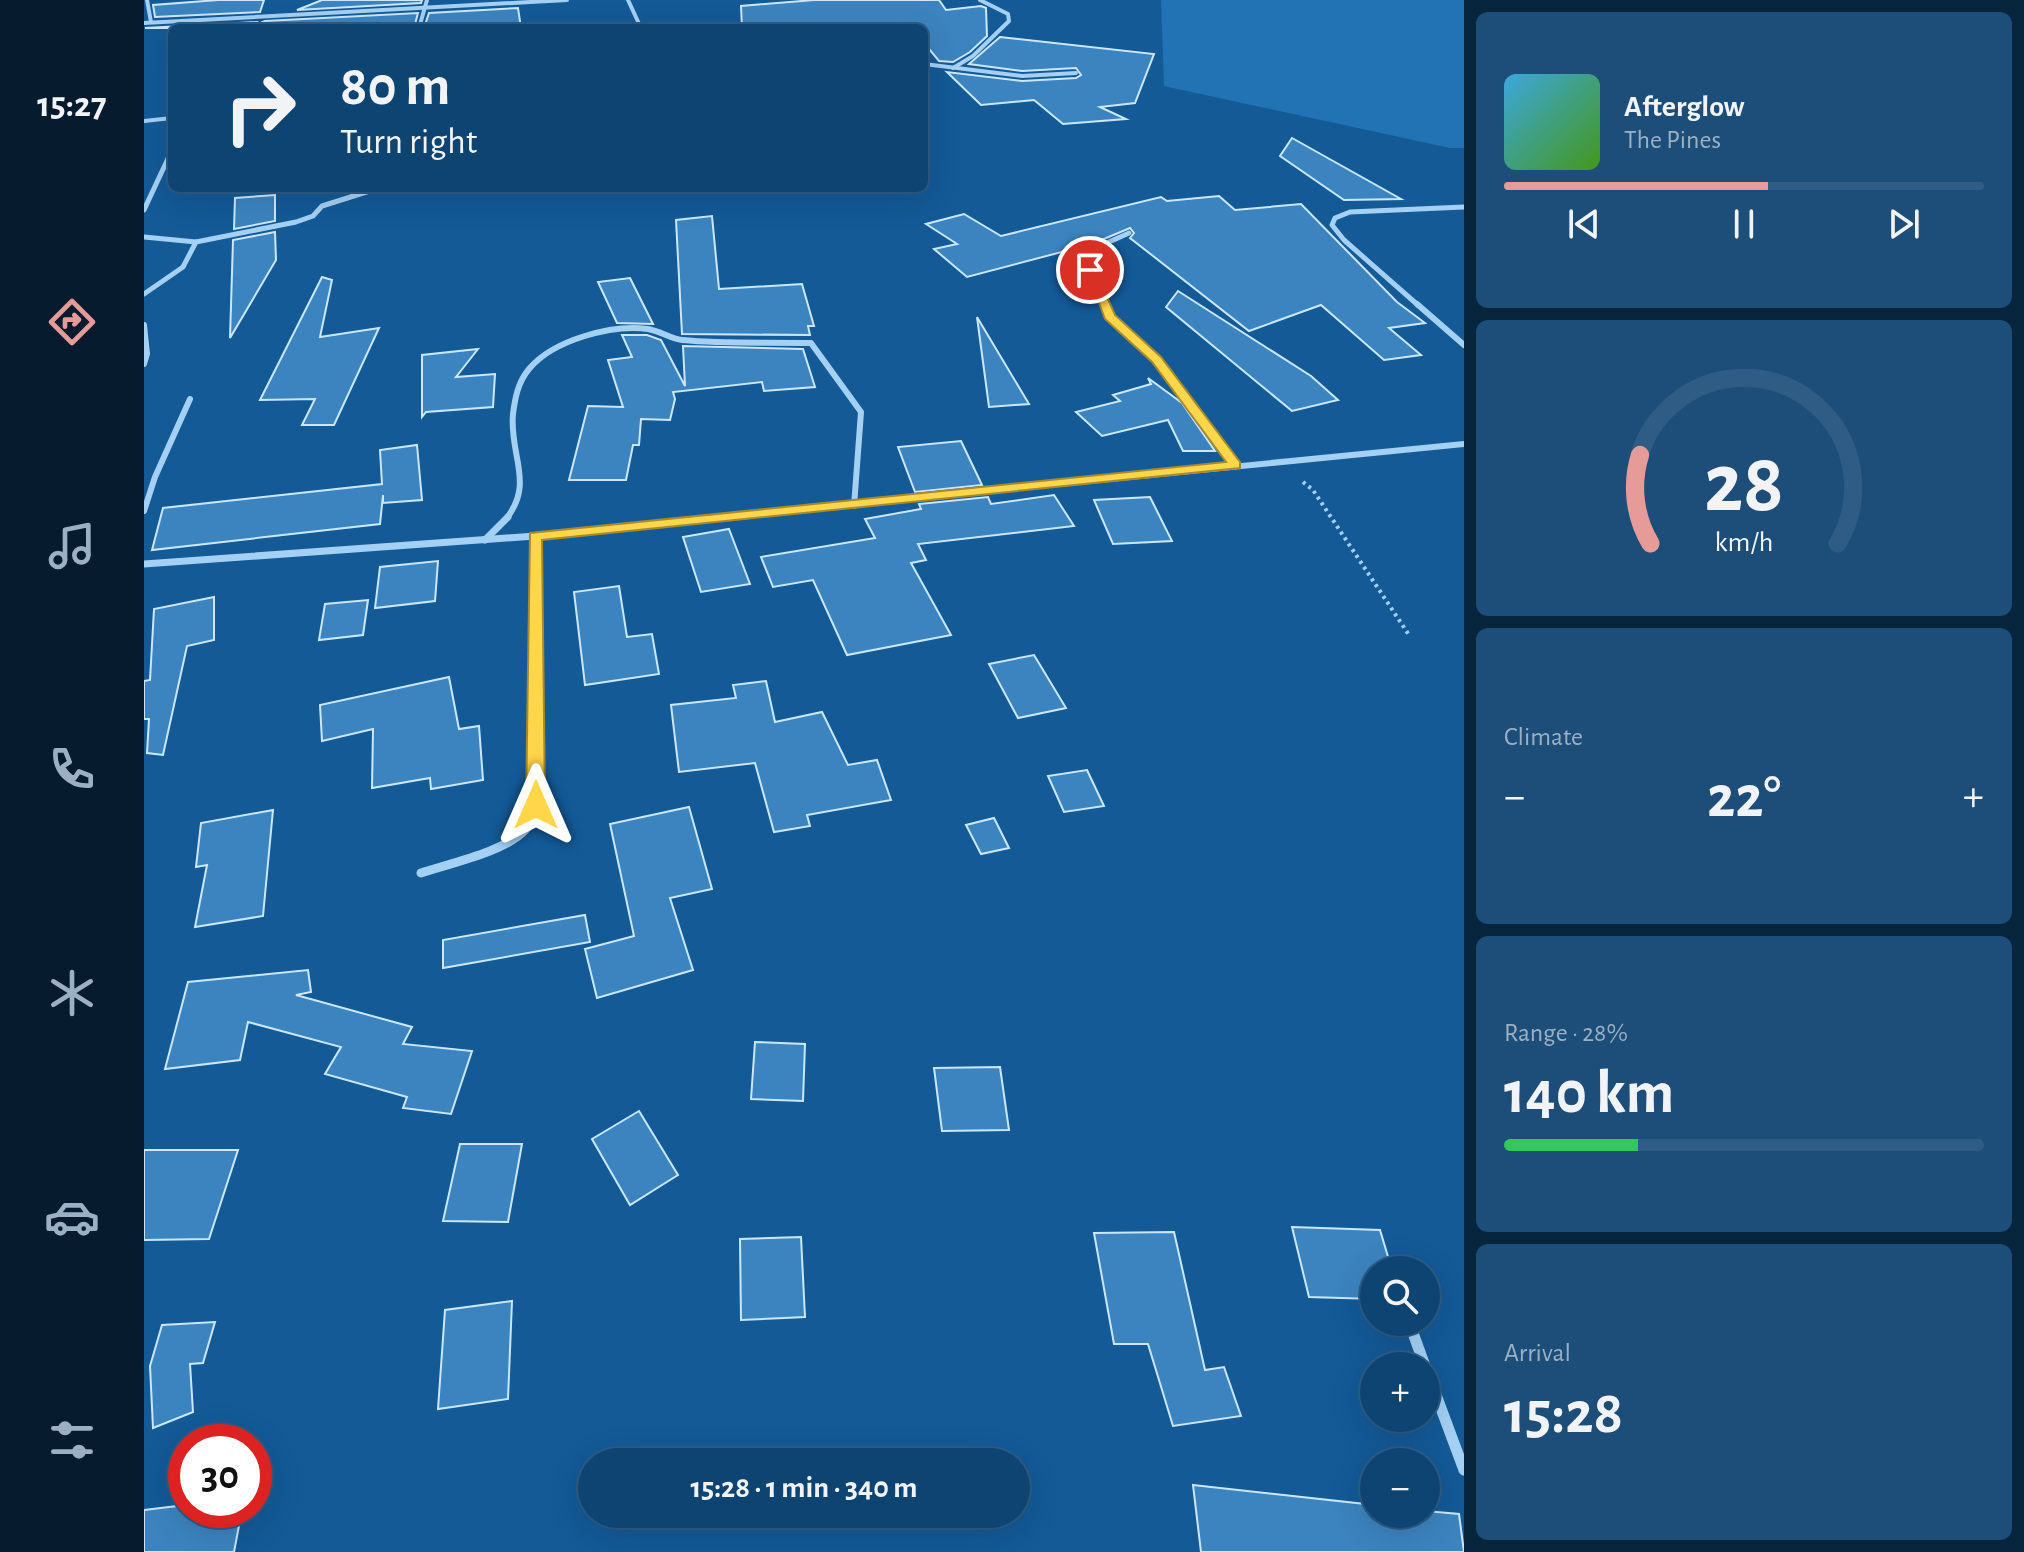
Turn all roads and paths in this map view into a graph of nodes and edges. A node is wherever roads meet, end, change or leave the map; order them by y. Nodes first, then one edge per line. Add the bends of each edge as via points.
1 (147, 0) edge
2 (427, 0) edge
3 (567, 0) edge
4 (628, 0) edge
5 (980, 0) edge
6 (422, 9) junction
7 (151, 22) junction
8 (144, 23) edge
9 (420, 24) edge
10 (639, 24) edge
11 (928, 65) edge
12 (953, 68) junction
13 (1076, 73) dead end
14 (168, 118) edge
15 (144, 121) edge
16 (168, 159) edge
17 (366, 192) edge
18 (1464, 207) edge
19 (144, 210) edge
20 (1129, 233) dead end
21 (144, 237) edge
22 (196, 242) junction
23 (144, 294) edge
24 (144, 325) edge
25 (1464, 345) edge
26 (144, 364) edge
27 (190, 399) dead end
28 (1464, 444) edge
29 (1279, 461) junction
30 (1236, 465) junction
31 (854, 506) junction
32 (144, 511) edge
33 (535, 536) junction
34 (485, 540) junction
35 (144, 564) edge
36 (1409, 635) dead end
37 (421, 873) dead end
38 (1440, 1405) edge
39 (1464, 1470) edge

1 - 7 street
2 - 6 street
3 - 6 street
4 - 10 street
5 - 12 street via 1003,9 1009,21
6 - 7 street
6 - 9 street
7 - 8 street
11 - 12 street
12 - 13 street via 1022,76
14 - 15 street
16 - 19 street
17 - 22 street via 322,206 296,222
18 - 25 street via 1350,212 1332,225
20 - 30 street via 1082,254 1084,262 1110,316 1157,360
21 - 22 street
22 - 23 street via 193,255 175,276
24 - 26 street
27 - 32 street
28 - 29 street
29 - 30 street
29 - 36 path via 1313,490
30 - 31 street
31 - 33 street
31 - 34 street via 861,412 811,343 678,340 661,330 623,328 568,342 536,358 521,379 513,406 513,442 522,489 506,520
33 - 34 street
33 - 37 street via 536,805 527,828 498,847
34 - 35 street
38 - 39 street

